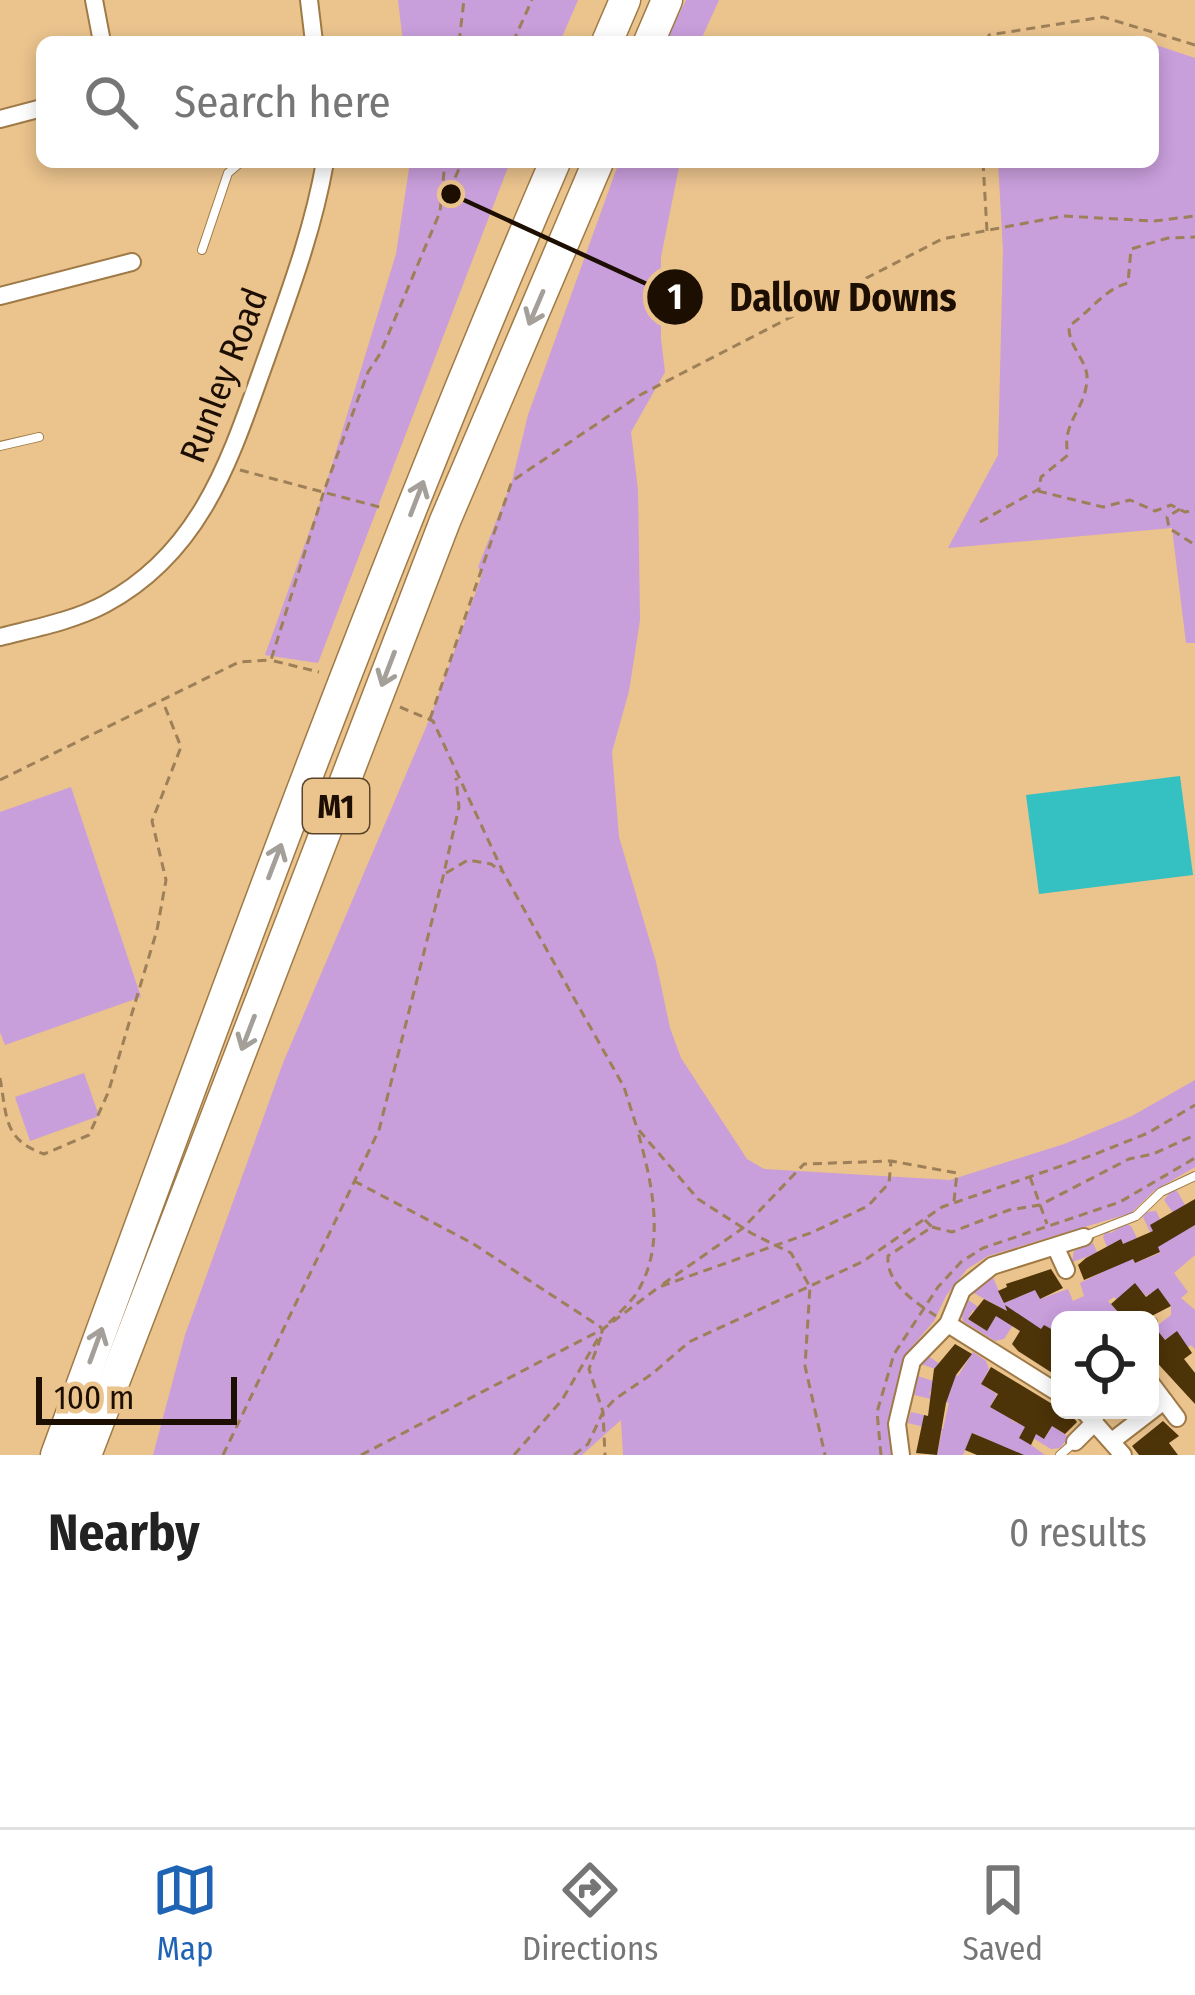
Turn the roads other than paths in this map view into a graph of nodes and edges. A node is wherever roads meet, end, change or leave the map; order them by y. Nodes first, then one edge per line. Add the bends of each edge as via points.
1 (94, 0) edge
2 (309, 0) edge
3 (625, 0) edge
4 (668, 0) edge
5 (101, 36) edge
6 (313, 36) edge
7 (610, 36) edge
8 (653, 36) edge
9 (36, 109) edge
10 (0, 118) edge
11 (234, 168) edge
12 (324, 168) edge
13 (552, 168) edge
14 (595, 168) edge
15 (202, 250) dead end
16 (132, 262) dead end
17 (0, 296) edge
18 (39, 437) dead end
19 (0, 446) edge
20 (0, 637) edge
21 (1195, 1176) edge
22 (1084, 1237) joint
23 (1056, 1248) junction
24 (1066, 1270) dead end
25 (948, 1324) junction
26 (1051, 1388) edge
27 (1159, 1394) edge
28 (1164, 1401) junction
29 (1177, 1418) dead end
30 (1087, 1419) edge
31 (1092, 1419) edge
32 (1075, 1442) joint
33 (1117, 1448) edge
34 (56, 1455) edge
35 (86, 1455) edge
36 (902, 1455) edge
37 (1060, 1455) edge

1 - 5 street
2 - 6 street
3 - 7 highway
4 - 8 highway
9 - 10 street
11 - 15 lane
12 - 20 street, Runley Road via 315,221 228,467 198,517 161,562 106,603
34 -> 13 highway, M1 via 262,896
14 -> 35 highway, M1 via 445,521
16 - 17 street
18 - 19 lane
21 - 22 lane via 1136,1216
22 - 23 street
23 - 24 street
23 - 25 street via 977,1274
25 - 26 street
25 - 36 street via 912,1361 897,1424
27 - 28 street
28 - 29 street
28 - 33 street
30 - 32 street
31 - 33 street
32 - 37 lane

